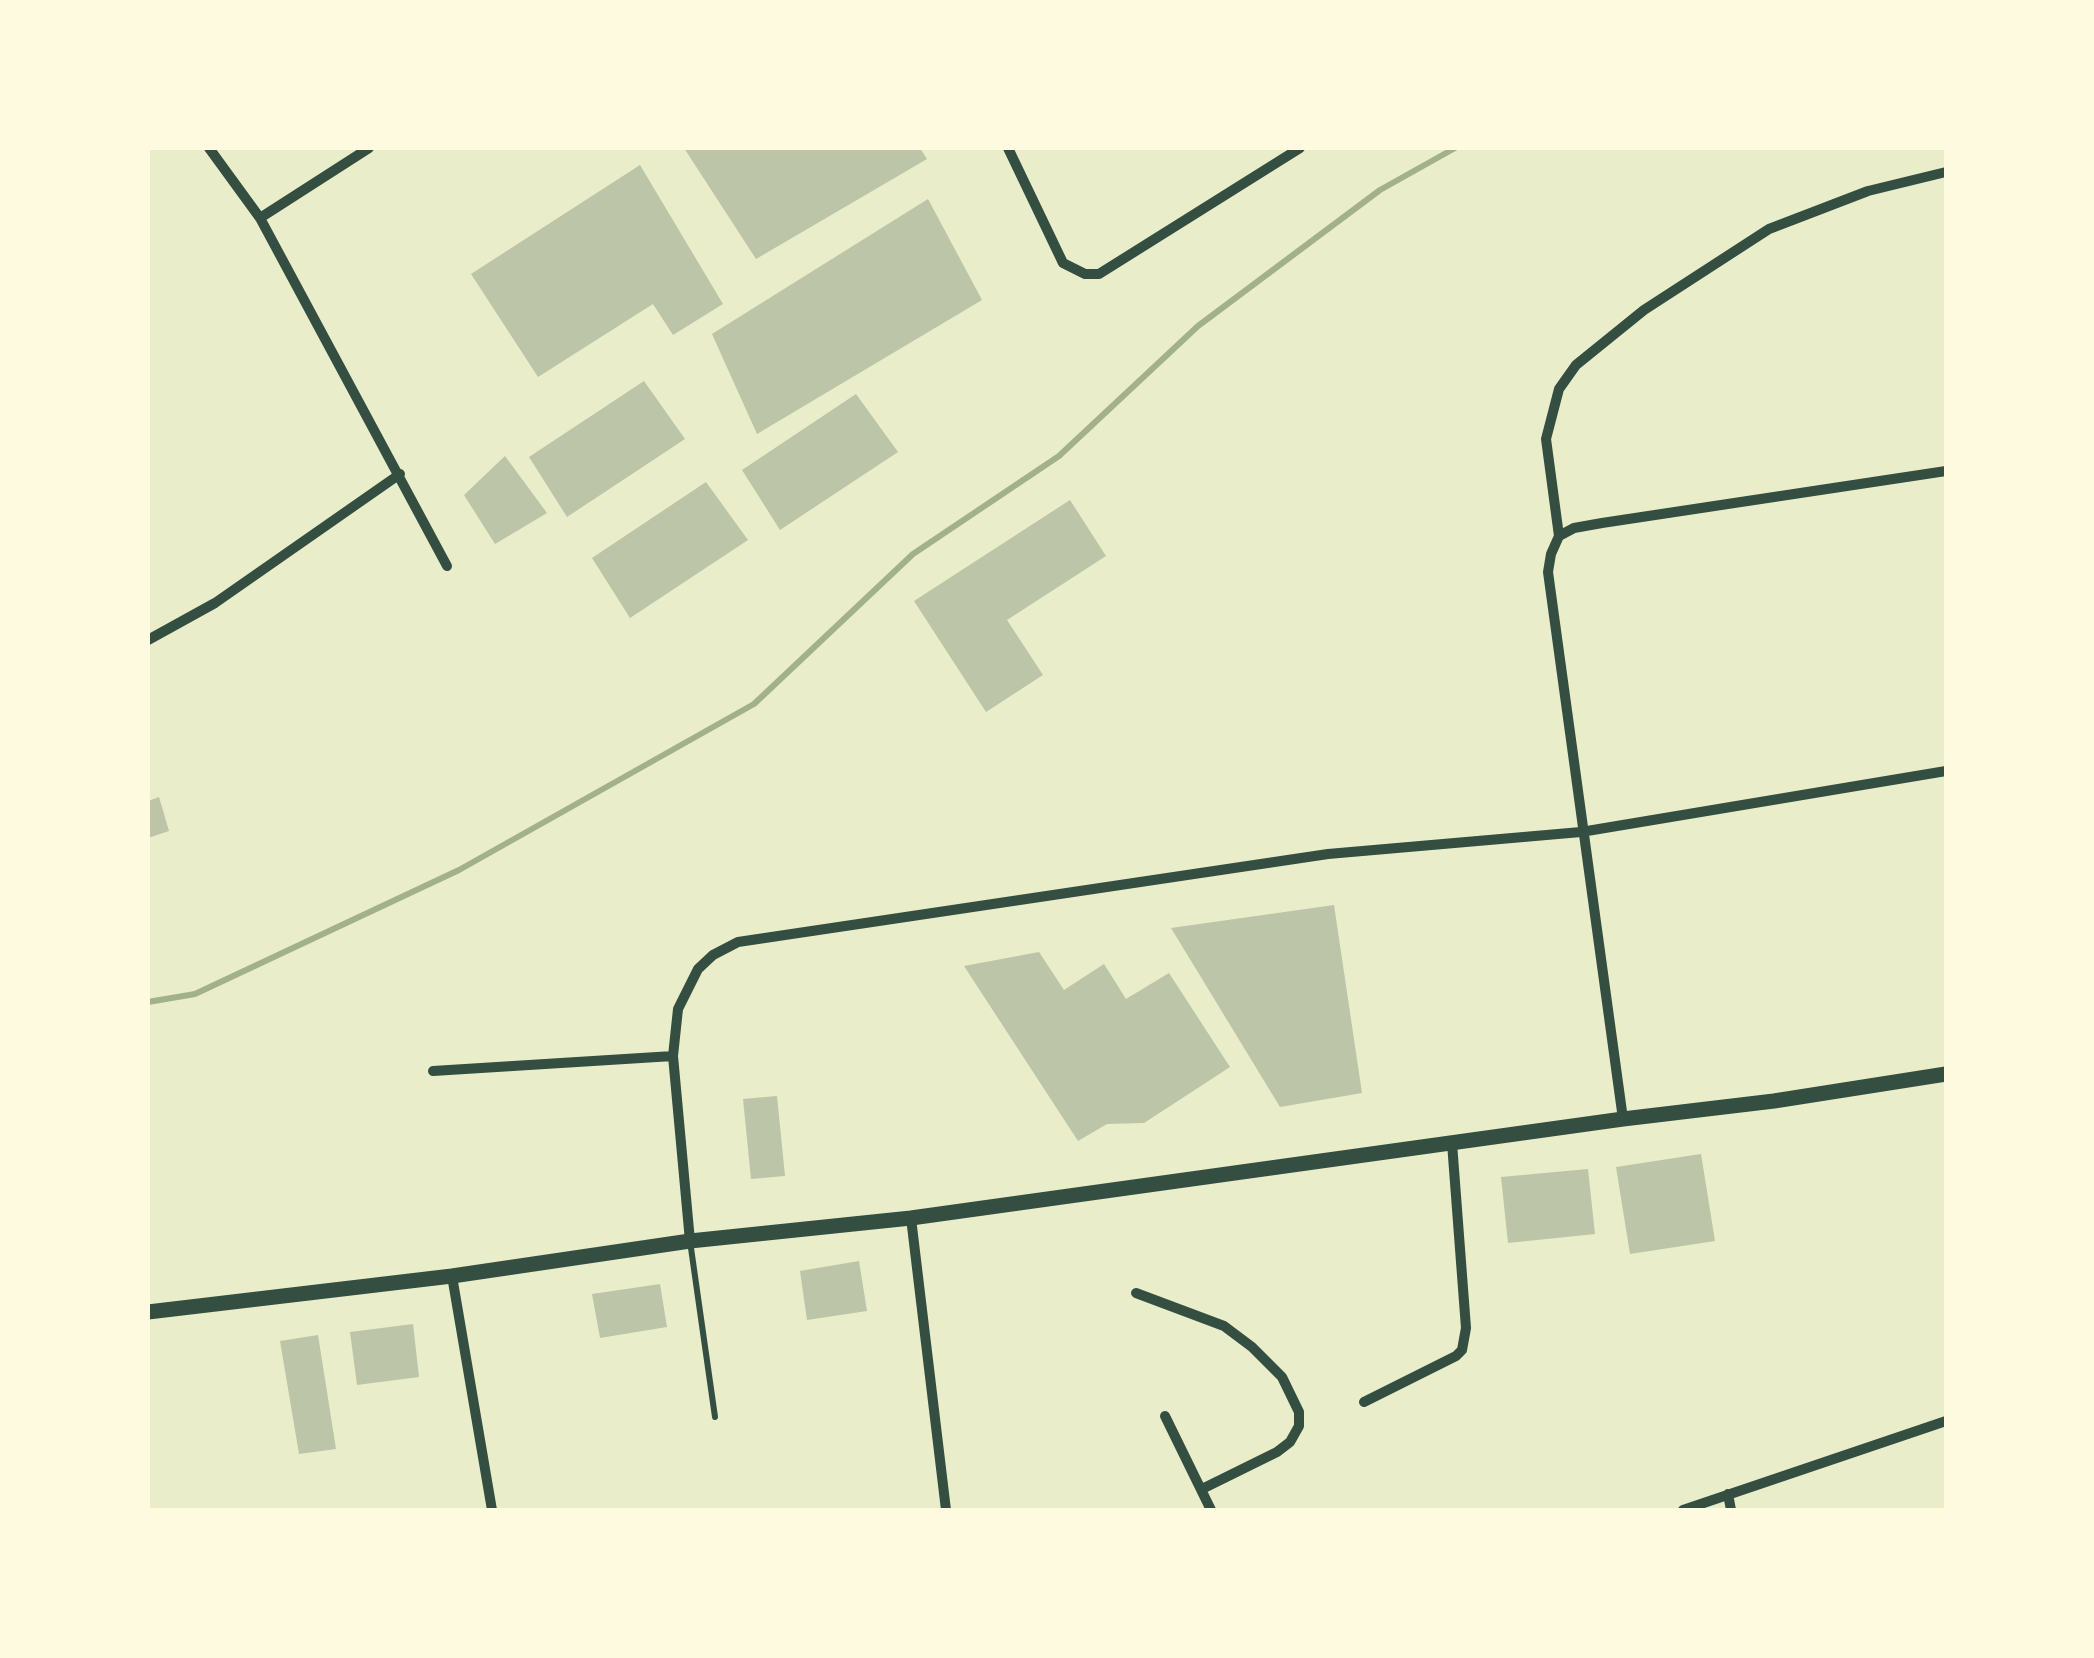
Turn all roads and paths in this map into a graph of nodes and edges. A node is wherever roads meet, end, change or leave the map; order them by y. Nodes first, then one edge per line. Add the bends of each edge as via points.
1 (209, 148) edge
2 (369, 148) edge
3 (1008, 148) edge
4 (1300, 148) edge
5 (1946, 172) edge
6 (260, 218) junction
7 (1946, 471) edge
8 (400, 474) junction
9 (1559, 536) junction
10 (447, 566) dead end
11 (148, 640) edge
12 (1946, 771) edge
13 (1582, 832) junction
14 (673, 1056) junction
15 (433, 1070) dead end
16 (1946, 1074) edge
17 (1623, 1119) junction
18 (1452, 1143) junction
19 (911, 1218) junction
20 (690, 1240) junction
21 (452, 1276) junction
22 (1136, 1293) dead end
23 (148, 1312) edge
24 (1364, 1402) dead end
25 (1166, 1416) dead end
26 (714, 1417) dead end
27 (1946, 1421) edge
28 (1202, 1490) junction
29 (1728, 1494) junction
30 (492, 1510) edge
31 (946, 1510) edge
32 (1211, 1510) edge
33 (1684, 1510) edge
34 (1731, 1510) edge

1 - 6 street
2 - 6 street
3 - 4 street via 1063,263 1085,274 1099,274
5 - 9 street via 1868,191 1769,229 1644,310 1576,366 1550,413 1546,439
6 - 8 street
7 - 9 street via 1602,522
8 - 10 street
8 - 11 street via 214,603
9 - 13 street via 1548,572
12 - 13 street
13 - 14 street via 1328,854 738,942 713,955 687,988
13 - 17 street
14 - 15 street
14 - 20 street
16 - 17 street
17 - 18 street
18 - 19 street
18 - 24 street via 1466,1328 1462,1350
19 - 20 street
19 - 31 street
20 - 21 street
20 - 26 lane
21 - 23 street
21 - 30 street
22 - 28 street via 1224,1326 1282,1376 1299,1412 1299,1426 1278,1452
25 - 28 street
27 - 29 street
28 - 32 street
29 - 33 street
29 - 34 street

